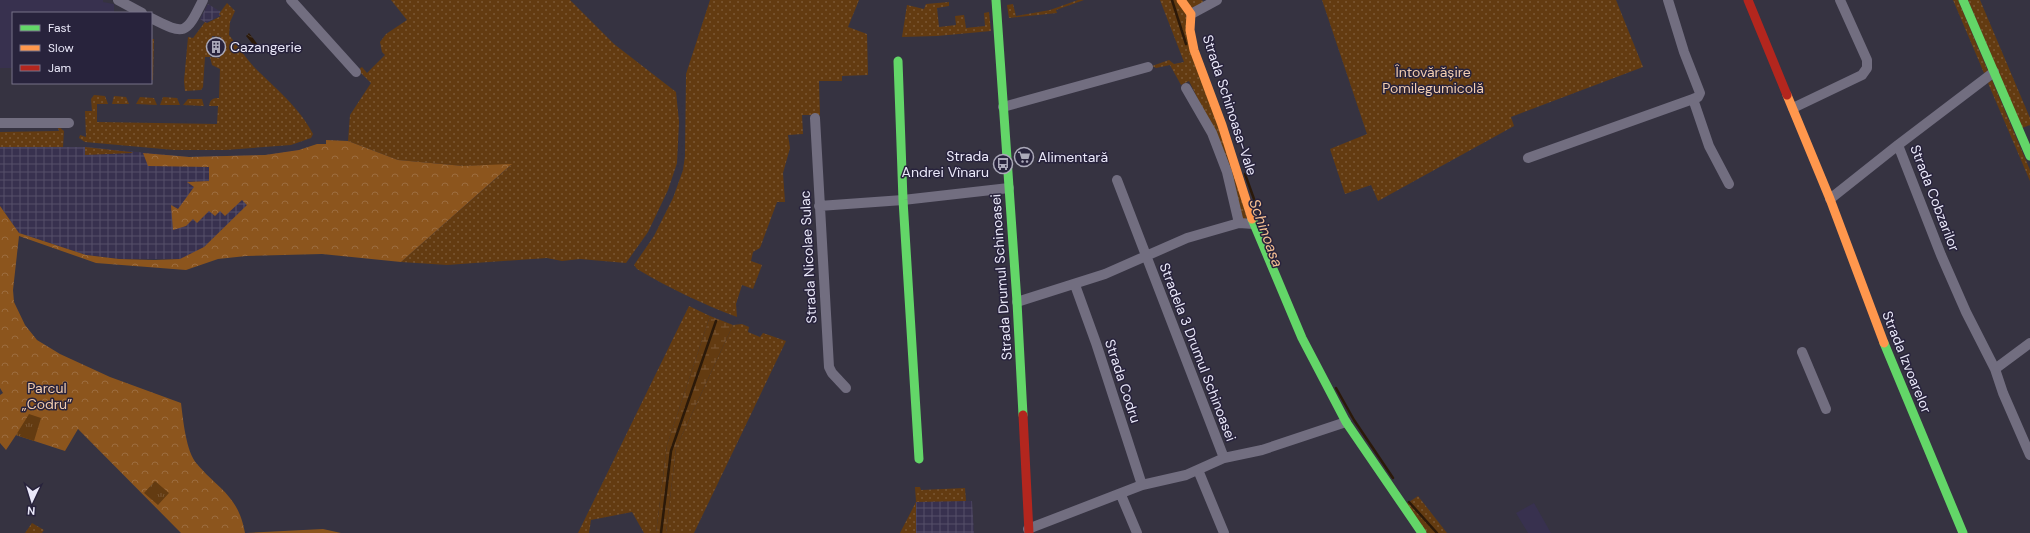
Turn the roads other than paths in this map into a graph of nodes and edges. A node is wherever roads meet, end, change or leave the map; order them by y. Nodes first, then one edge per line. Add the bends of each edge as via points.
1 (118, 0) edge
2 (203, 0) edge
3 (291, 0) edge
4 (996, 0) edge
5 (1181, 0) edge
6 (1217, 0) edge
7 (1668, 0) edge
8 (1748, 0) edge
9 (1840, 0) edge
10 (1963, 0) edge
11 (140, 12) edge
12 (1191, 14) junction
13 (152, 18) edge
14 (898, 61) dead end
15 (1148, 67) dead end
16 (356, 72) dead end
17 (1994, 72) junction
18 (1186, 88) dead end
19 (1693, 99) junction
20 (1003, 107) junction
21 (1793, 108) junction
22 (815, 118) dead end
23 (0, 123) edge
24 (69, 123) dead end
25 (2030, 129) edge
26 (2020, 134) junction
27 (1898, 144) junction
28 (2030, 156) edge
29 (1528, 158) dead end
30 (1117, 180) dead end
31 (1729, 184) dead end
32 (1009, 188) junction
33 (1830, 199) junction
34 (903, 200) junction
35 (819, 206) junction
36 (1239, 223) junction
37 (1254, 224) junction
38 (1146, 255) junction
39 (1075, 285) junction
40 (1017, 302) junction
41 (2030, 343) edge
42 (1802, 352) dead end
43 (1995, 369) junction
44 (846, 388) dead end
45 (1826, 409) dead end
46 (1346, 422) junction
47 (2030, 455) edge
48 (1224, 458) junction
49 (919, 459) dead end
50 (1198, 470) junction
51 (1142, 485) junction
52 (1121, 495) junction
53 (1028, 531) edge
54 (1137, 533) edge
55 (1224, 533) edge
56 (1422, 533) edge
57 (1963, 533) edge

1 - 11 street
2 - 13 street via 193,21 182,30 176,30
3 - 16 street
4 - 20 street, Strada Drumul Schinoasei
5 - 12 street
6 - 12 street
7 - 19 street via 1700,93
8 - 21 street, Strada Izvoarelor
9 - 21 street via 1867,60 1867,68 1862,75
10 - 17 street
12 - 37 street, Strada Schinoasa-Vale via 1190,30 1194,50 1222,125
14 - 34 street
15 - 20 street
17 - 26 street
17 - 27 street, Strada Cobzarilor
18 - 36 street via 1214,140 1227,172
19 - 29 street
19 - 31 street via 1709,146
20 - 32 street, Strada Drumul Schinoasei
21 - 33 street, Strada Izvoarelor
22 - 35 street, Strada Nicolae Sulac
23 - 24 street
25 - 26 street
26 - 28 street
27 - 33 street
27 - 43 street, Strada Cobzarilor via 1944,262
30 - 38 street, Stradela 3 Drumul Schinoasei
32 - 34 street
32 - 40 street, Strada Drumul Schinoasei
33 - 57 street, Strada Izvoarelor via 1898,380
34 - 35 street
34 - 49 street
35 - 44 street, Strada Nicolae Sulac via 829,367
36 - 37 street, Stradela 3 Drumul Schinoasei
36 - 38 street, Stradela 3 Drumul Schinoasei via 1187,238
37 - 46 street, Strada Schinoasa-Vale via 1302,338
38 - 39 street, Stradela 3 Drumul Schinoasei
38 - 48 street, Stradela 3 Drumul Schinoasei
39 - 40 street, Stradela 3 Drumul Schinoasei
39 - 51 street, Strada Codru
40 - 53 street, Strada Drumul Schinoasei
41 - 43 street
42 - 45 street
43 - 47 street, Strada Cobzarilor via 2002,393
46 - 48 street via 1262,450
46 - 56 street, Strada Schinoasa-Vale
48 - 50 street, Strada Drumul Schinoasei
50 - 51 street, Strada Drumul Schinoasei
50 - 55 street
51 - 52 street, Strada Drumul Schinoasei
52 - 53 street, Strada Drumul Schinoasei
52 - 54 street

